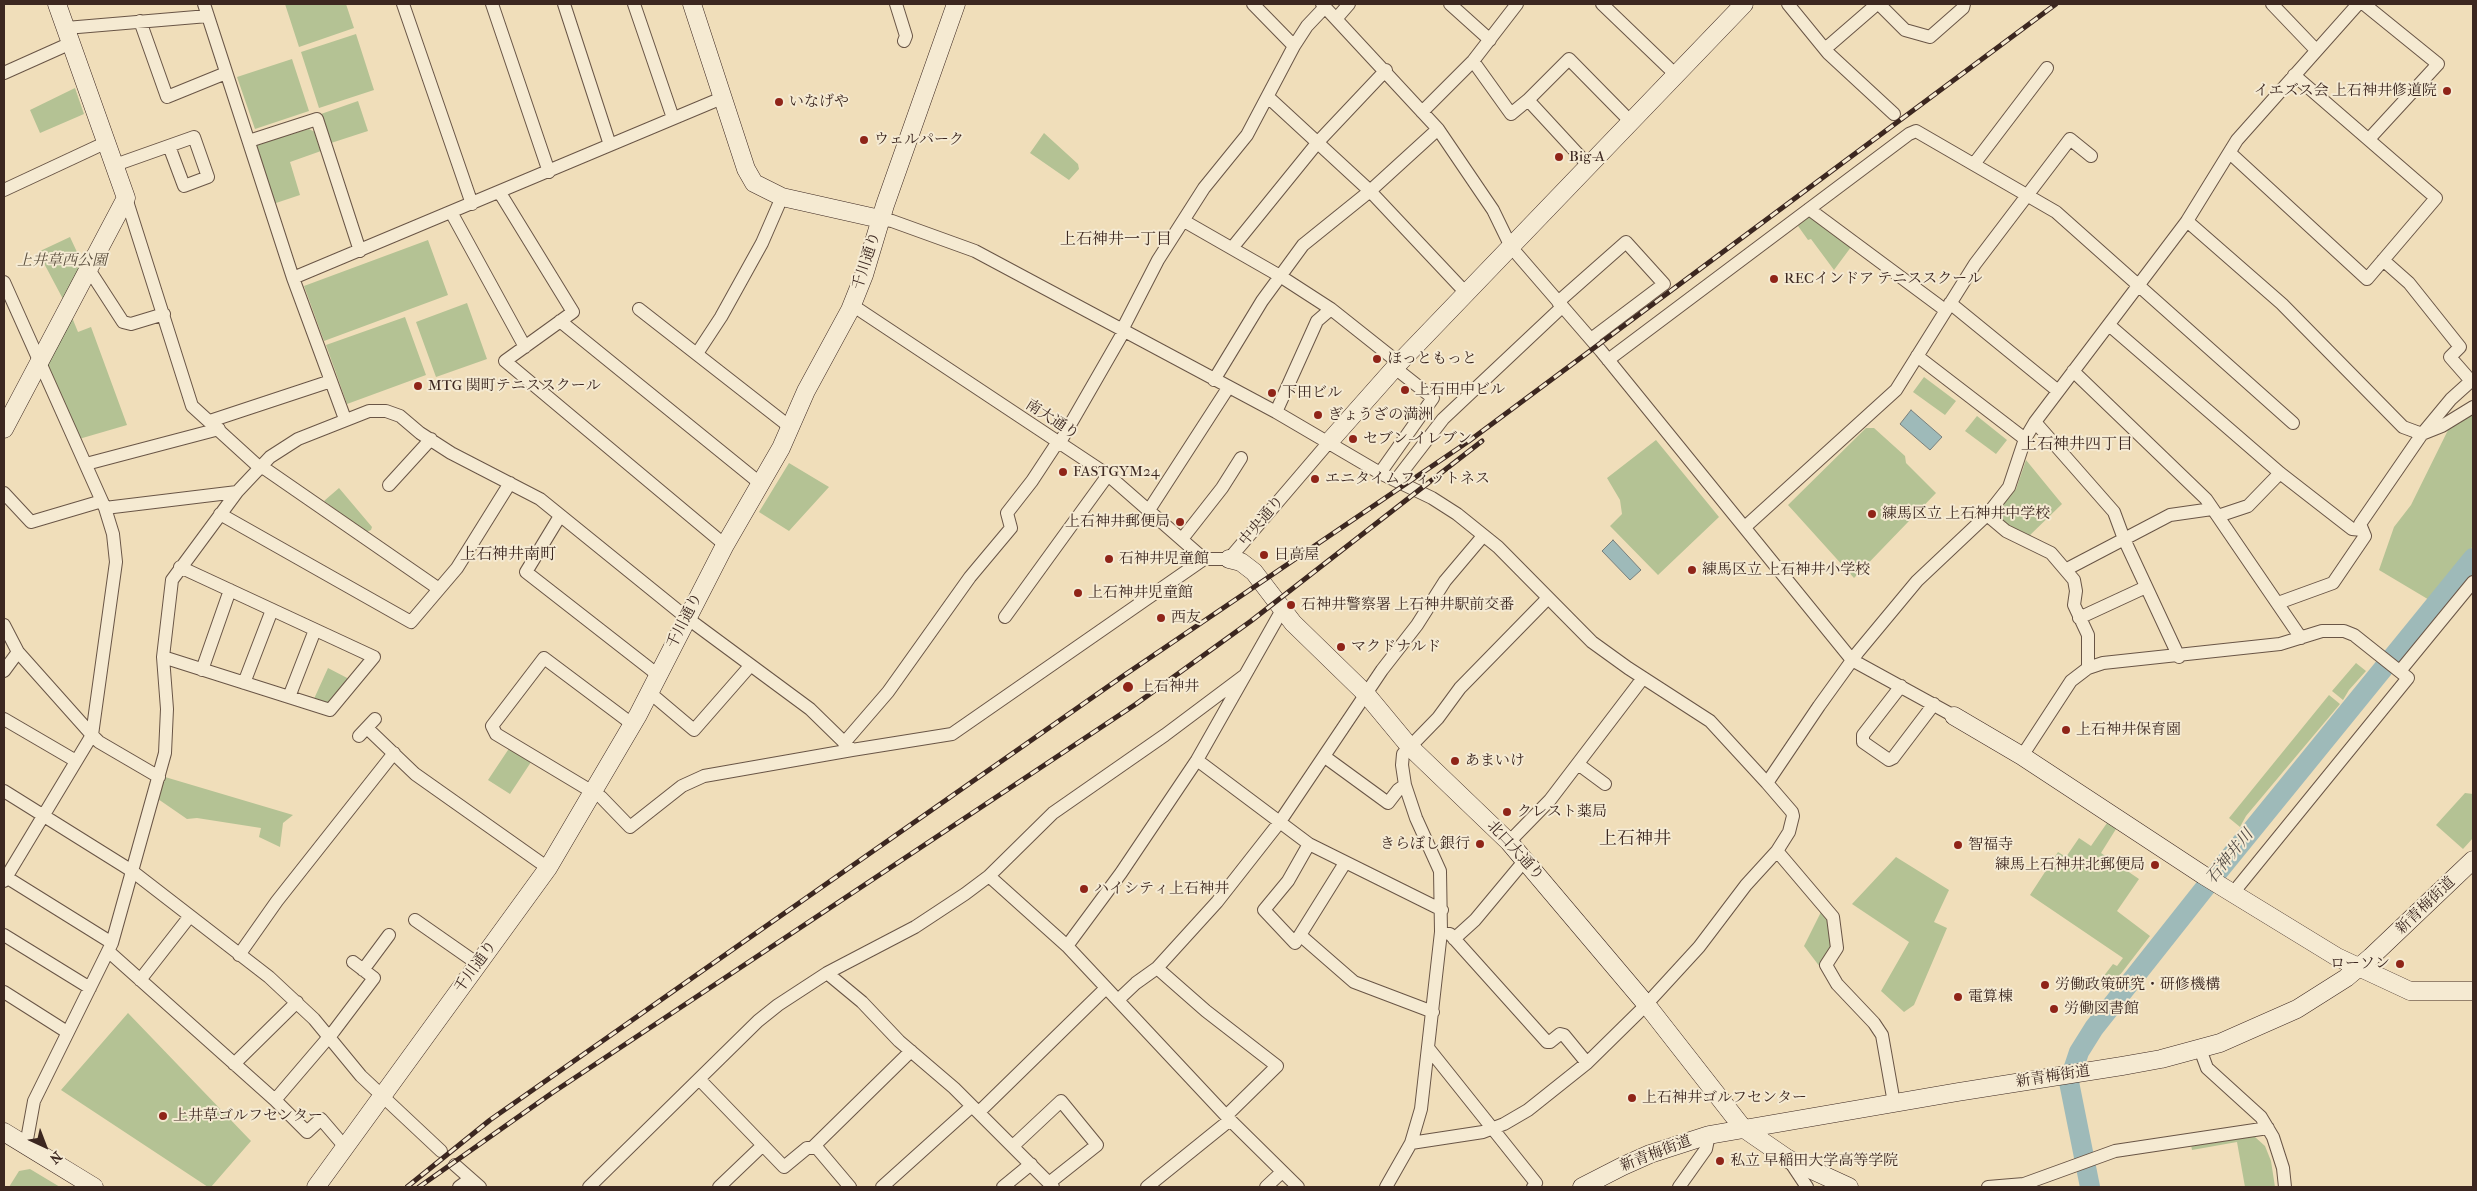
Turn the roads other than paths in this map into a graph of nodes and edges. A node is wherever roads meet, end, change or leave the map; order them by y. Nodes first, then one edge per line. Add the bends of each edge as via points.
1 (57, 4) edge
2 (403, 4) edge
3 (492, 4) edge
4 (564, 4) edge
5 (634, 4) edge
6 (692, 4) edge
7 (896, 4) edge
8 (956, 4) edge
9 (1253, 4) edge
10 (1349, 4) edge
11 (1450, 4) edge
12 (1517, 4) edge
13 (1602, 4) edge
14 (1744, 4) edge
15 (1788, 4) edge
16 (1878, 4) edge
17 (1964, 4) edge
18 (2272, 4) edge
19 (2358, 4) edge
20 (2364, 4) edge
21 (1324, 5) edge
22 (206, 10) edge
23 (1336, 19) junction
24 (140, 22) junction
25 (69, 36) junction
26 (1490, 40) junction
27 (904, 41) dead end
28 (1294, 46) junction
29 (1825, 49) junction
30 (2316, 50) junction
31 (1473, 61) junction
32 (2047, 68) dead end
33 (1386, 70) junction
34 (226, 72) junction
35 (4, 73) edge
36 (1676, 75) junction
37 (2294, 75) junction
38 (1268, 97) junction
39 (722, 98) junction
40 (1528, 100) junction
41 (1422, 112) junction
42 (1894, 114) dead end
43 (673, 118) junction
44 (1631, 122) junction
45 (1438, 130) junction
46 (2370, 139) junction
47 (249, 141) junction
48 (107, 142) junction
49 (1318, 142) junction
50 (610, 145) junction
51 (169, 146) dead end
52 (2230, 153) junction
53 (2091, 156) dead end
54 (1974, 164) junction
55 (115, 165) junction
56 (1588, 165) junction
57 (549, 172) junction
58 (4, 190) edge
59 (1370, 191) junction
60 (500, 193) junction
61 (2030, 195) junction
62 (782, 197) junction
63 (126, 198) junction
64 (472, 204) junction
65 (1809, 209) junction
66 (451, 212) junction
67 (880, 219) junction
68 (1184, 221) junction
69 (2187, 221) junction
70 (1511, 247) junction
71 (1232, 248) junction
72 (360, 251) junction
73 (2383, 260) junction
74 (88, 268) junction
75 (1280, 276) junction
76 (293, 278) junction
77 (4, 282) edge
78 (2139, 286) junction
79 (1466, 293) junction
80 (1560, 304) junction
81 (852, 305) junction
82 (1948, 306) junction
83 (639, 309) dead end
84 (1331, 309) junction
85 (164, 314) junction
86 (560, 321) junction
87 (2109, 324) junction
88 (1123, 330) junction
89 (1591, 339) junction
90 (525, 346) junction
91 (698, 352) junction
92 (1917, 356) junction
93 (39, 360) junction
94 (1608, 360) junction
95 (1397, 366) junction
96 (2073, 370) junction
97 (1214, 380) junction
98 (331, 381) junction
99 (1228, 388) junction
100 (2058, 391) junction
101 (2473, 407) edge
102 (1276, 412) junction
103 (345, 419) junction
104 (2035, 422) junction
105 (5, 423) edge
106 (2293, 423) dead end
107 (214, 425) junction
108 (790, 427) junction
109 (2422, 434) junction
110 (431, 439) junction
111 (2025, 439) junction
112 (1329, 442) junction
113 (1058, 444) junction
114 (1241, 458) dead end
115 (86, 464) junction
116 (260, 466) junction
117 (1380, 473) junction
118 (2280, 473) junction
119 (1108, 475) junction
120 (1396, 480) junction
121 (510, 482) junction
122 (761, 484) junction
123 (389, 485) dead end
124 (237, 492) junction
125 (4, 494) edge
126 (104, 505) junction
127 (1149, 510) junction
128 (2215, 513) junction
129 (220, 514) junction
130 (1987, 515) junction
131 (560, 516) junction
132 (1745, 527) junction
133 (2362, 530) junction
134 (1483, 536) junction
135 (1182, 539) junction
136 (2124, 539) junction
137 (725, 545) junction
138 (1204, 559) junction
139 (1229, 560) junction
140 (180, 567) junction
141 (2067, 569) junction
142 (2473, 582) edge
143 (2146, 587) junction
144 (439, 589) junction
145 (230, 590) junction
146 (1269, 591) joint
147 (1548, 598) junction
148 (2278, 603) junction
149 (272, 610) junction
150 (1282, 610) junction
151 (1004, 617) dead end
152 (687, 618) junction
153 (2079, 618) junction
154 (4, 625) edge
155 (315, 630) junction
156 (2302, 638) junction
157 (18, 652) junction
158 (162, 657) junction
159 (2179, 657) junction
160 (1852, 660) junction
161 (750, 666) junction
162 (2088, 668) junction
163 (202, 670) junction
164 (2398, 670) junction
165 (4, 671) edge
166 (658, 675) junction
167 (1245, 675) junction
168 (1643, 678) junction
169 (244, 683) junction
170 (1901, 686) junction
171 (649, 692) junction
172 (1366, 694) junction
173 (289, 697) junction
174 (1934, 704) junction
175 (1954, 716) joint
176 (4, 719) edge
177 (632, 724) junction
178 (367, 728) dead end
179 (92, 736) junction
180 (848, 746) junction
181 (1410, 747) junction
182 (394, 753) junction
183 (2022, 756) junction
184 (1325, 757) junction
185 (1197, 760) junction
186 (76, 762) junction
187 (1578, 764) junction
188 (159, 777) junction
189 (1605, 784) dead end
190 (1767, 784) junction
191 (1405, 785) junction
192 (4, 791) edge
193 (596, 794) junction
194 (44, 814) junction
195 (1279, 823) junction
196 (1509, 842) junction
197 (1309, 844) junction
198 (1777, 850) junction
199 (1525, 860) junction
200 (2473, 860) edge
201 (1345, 863) junction
202 (548, 868) junction
203 (132, 871) junction
204 (989, 876) junction
205 (5, 879) edge
206 (2227, 890) junction
207 (1442, 910) junction
208 (190, 916) junction
209 (415, 920) dead end
210 (1441, 932) junction
211 (4, 935) edge
212 (389, 935) dead end
213 (1300, 935) junction
214 (1454, 939) junction
215 (1067, 946) junction
216 (110, 947) junction
217 (239, 955) junction
218 (478, 964) junction
219 (1157, 968) junction
220 (2358, 968) junction
221 (828, 973) junction
222 (140, 980) junction
223 (90, 988) junction
224 (1106, 988) junction
225 (2473, 991) edge
226 (4, 992) edge
227 (1118, 1000) junction
228 (297, 1002) junction
229 (1646, 1004) junction
230 (1433, 1012) junction
231 (67, 1032) junction
232 (328, 1037) junction
233 (1429, 1049) junction
234 (2200, 1049) junction
235 (910, 1051) junction
236 (1587, 1063) junction
237 (234, 1064) junction
238 (699, 1080) junction
239 (382, 1097) junction
240 (275, 1100) junction
241 (1894, 1103) junction
242 (975, 1109) junction
243 (1228, 1118) junction
244 (1743, 1128) junction
245 (2268, 1128) junction
246 (1492, 1129) junction
247 (4, 1132) edge
248 (1709, 1136) junction
249 (1411, 1142) junction
250 (26, 1145) junction
251 (763, 1145) junction
252 (1013, 1146) junction
253 (345, 1148) junction
254 (812, 1148) junction
255 (440, 1151) dead end
256 (1788, 1159) junction
257 (1031, 1164) junction
258 (455, 1165) dead end
259 (1282, 1172) junction
260 (475, 1183) edge
261 (1051, 1185) edge
262 (94, 1187) edge
263 (316, 1187) edge
264 (459, 1187) edge
265 (589, 1187) edge
266 (719, 1187) edge
267 (850, 1187) edge
268 (882, 1187) edge
269 (1003, 1187) edge
270 (1147, 1187) edge
271 (1266, 1187) edge
272 (1298, 1187) edge
273 (1386, 1187) edge
274 (1533, 1187) edge
275 (1582, 1187) edge
276 (1679, 1187) edge
277 (1807, 1187) edge
278 (1849, 1187) edge
279 (1988, 1187) edge
280 (2285, 1187) edge

1 - 25 street
2 - 64 street
3 - 57 street
4 - 50 street
5 - 43 street
6 - 39 street
7 - 27 street via 906,36
8 - 67 street, 千川通り
9 - 28 street
10 - 23 street
11 - 26 street
12 - 26 street
13 - 36 street
14 - 36 street
15 - 29 street
16 - 17 street via 1905,30 1930,37
16 - 29 street
18 - 30 street
19 - 30 street
20 - 46 street via 2438,64
21 - 23 street
21 - 28 street
22 - 24 street
22 - 34 street
23 - 33 street
24 - 25 street
24 - 34 street via 167,97
25 - 35 street
25 - 48 street
26 - 31 street
28 - 38 street
29 - 42 street
30 - 37 street
31 - 40 street via 1511,114
31 - 41 street
32 - 54 street
33 - 41 street
33 - 49 street
34 - 47 street
36 - 44 street
37 - 46 street
37 - 52 street via 2237,140
38 - 49 street
38 - 68 street via 1247,135 1204,188
39 - 43 street
39 - 62 street via 746,169 754,183
40 - 44 street via 1569,59
40 - 56 street
41 - 45 street
43 - 50 street
44 - 56 street
45 - 59 street
45 - 70 street via 1493,210
46 - 73 street via 2436,198
47 - 72 street via 317,119
47 - 76 street
48 - 55 street
48 - 58 street
49 - 59 street
49 - 71 street
50 - 57 street
51 - 55 street
52 - 69 street
52 - 73 street via 2367,279
53 - 61 street via 2070,139
54 - 61 street
54 - 65 street via 1916,131
55 - 63 street
56 - 70 street
57 - 60 street
59 - 75 street via 1303,245
59 - 79 street
60 - 64 street
60 - 86 street via 573,312
61 - 78 street via 2056,212
61 - 82 street via 1975,264
62 - 67 street
62 - 91 street via 762,243
63 - 74 street
63 - 85 street
64 - 66 street
65 - 82 street
65 - 94 street
66 - 72 street
66 - 90 street
67 - 81 street, 千川通り
67 - 88 street via 976,251
68 - 71 street
68 - 88 street via 1158,260
69 - 78 street
69 - 109 street via 2282,304 2403,427
70 - 79 street
70 - 80 street
71 - 75 street
72 - 76 street
73 - 109 street via 2408,283 2460,347 2450,357 2471,381
74 - 85 street via 123,322 131,324
74 - 93 street
75 - 84 street
75 - 97 street
76 - 98 street
77 - 93 street
78 - 87 street
78 - 106 street
79 - 95 street
80 - 89 street
80 - 89 street via 1626,242 1664,284
80 - 120 street via 1444,419
81 - 108 street, 千川通り
81 - 113 street, 南大通り
82 - 92 street
82 - 100 street
83 - 91 street
84 - 95 street
84 - 102 street via 1318,321
85 - 107 street via 192,406
86 - 90 street
86 - 122 street
87 - 96 street
87 - 118 street
88 - 97 street
88 - 113 street
89 - 94 street
90 - 137 street via 505,362 509,367
91 - 108 street
92 - 111 street
92 - 132 street via 1896,390
93 - 105 street
93 - 115 street
94 - 132 street
95 - 112 street
95 - 117 street via 1433,398
96 - 100 street
96 - 128 street via 2206,499
97 - 99 street
98 - 103 street
98 - 107 street
99 - 102 street
99 - 127 street
100 - 104 street
101 - 109 street
102 - 112 street
103 - 110 street via 368,410 386,411 400,416
103 - 116 street via 298,439
104 - 111 street
104 - 136 street via 2114,512
107 - 115 street
107 - 116 street
108 - 122 street, 千川通り
109 - 133 street via 2360,524
110 - 121 street via 451,453
110 - 123 street
111 - 130 street via 2010,487
112 - 117 street
112 - 139 street, 中央通り
113 - 119 street, 南大通り
113 - 180 street via 1007,513 1011,528 970,577
114 - 135 street
115 - 126 street
116 - 124 street
116 - 144 street
117 - 120 street
118 - 128 street via 2248,506
118 - 133 street via 2352,529
119 - 127 street, 南大通り
119 - 151 street
120 - 134 street via 1432,498
121 - 131 street via 540,499
121 - 144 street via 457,568
122 - 137 street, 千川通り
124 - 126 street
124 - 129 street
125 - 126 street via 31,522
126 - 179 street via 113,534 116,562
127 - 135 street, 南大通り
128 - 136 street via 2170,515
128 - 148 street
129 - 140 street
129 - 144 street via 411,622
130 - 141 street via 2006,531 2051,553
130 - 160 street via 1918,581
131 - 152 street
131 - 166 street via 526,572
132 - 160 street
133 - 148 street via 2365,536 2333,583
134 - 147 street
134 - 172 street via 1445,581
135 - 138 street, 南大通り
136 - 141 street
136 - 143 street
137 - 152 street, 千川通り
138 - 139 street
138 - 180 street via 952,734
139 - 146 street, 中央通り via 1240,562 1254,572
140 - 145 street
140 - 158 street via 172,580 168,598
141 - 153 street via 2074,580 2074,605
142 - 164 street
143 - 153 street
143 - 159 street
145 - 149 street
145 - 163 street
146 - 150 street, 北口大通り
147 - 168 street via 1592,642
147 - 181 street via 1460,688 1438,718
148 - 156 street
149 - 155 street
149 - 169 street
150 - 167 street
150 - 172 street, 北口大通り
152 - 161 street
152 - 166 street, 千川通り
153 - 162 street via 2088,635
154 - 157 street
155 - 173 street
155 - 173 street via 374,657 330,710
156 - 159 street via 2280,644
156 - 164 street via 2322,631 2344,631 2354,635
157 - 165 street
157 - 179 street
158 - 163 street
158 - 188 street via 167,709 165,753
159 - 162 street via 2103,663
160 - 170 street
160 - 190 street
161 - 171 street via 694,730
161 - 180 street via 810,710
162 - 183 street via 2072,680
163 - 169 street
164 - 206 street via 2408,678
166 - 171 street, 千川通り
167 - 185 street
167 - 204 street via 1053,813
168 - 187 street
168 - 190 street via 1710,721
169 - 173 street
170 - 174 street
170 - 174 street via 1863,735 1863,742 1889,760
171 - 177 street, 千川通り
172 - 181 street, 北口大通り
172 - 184 street
174 - 175 street
175 - 183 street
176 - 186 street
177 - 193 street, 千川通り
177 - 193 street via 544,658 492,726 496,734
178 - 182 street
179 - 186 street
179 - 188 street
180 - 193 street via 704,776 682,786 630,826
181 - 191 street via 1402,760
181 - 196 street, 北口大通り
182 - 202 street via 415,774
182 - 217 street via 277,901
183 - 206 street
184 - 191 street via 1388,803
184 - 195 street
185 - 195 street
185 - 215 street via 1122,873
186 - 194 street
187 - 189 street
187 - 196 street via 1550,800
188 - 203 street
190 - 198 street via 1793,816 1789,832
191 - 207 street via 1440,871
192 - 194 street
193 - 202 street, 千川通り
194 - 203 street
194 - 205 street
195 - 197 street
195 - 219 street via 1218,902
196 - 199 street, 北口大通り
197 - 201 street
197 - 213 street via 1288,881 1264,910 1295,943
198 - 229 street via 1699,947
198 - 241 street via 1833,917 1837,948 1826,965 1837,984 1882,1035
199 - 214 street via 1475,920
199 - 229 street, 北口大通り
200 - 220 street, 新青梅街道
201 - 207 street
201 - 213 street
202 - 218 street, 千川通り
203 - 208 street
203 - 216 street
204 - 215 street
204 - 221 street via 915,927
205 - 216 street
206 - 220 street
207 - 210 street
208 - 217 street
208 - 222 street
209 - 218 street
210 - 214 street via 1450,934
210 - 230 street
211 - 223 street
212 - 232 street via 358,966 374,978
213 - 230 street via 1354,982
214 - 236 street via 1547,1042 1564,1035
215 - 224 street
216 - 222 street
216 - 223 street
217 - 228 street
218 - 239 street, 千川通り
219 - 227 street
219 - 243 street via 1277,1066
220 - 225 street via 2410,991
220 - 234 street, 新青梅街道 via 2297,1009
221 - 235 street
221 - 238 street via 758,1021
222 - 237 street
223 - 231 street
224 - 227 street
224 - 242 street
226 - 231 street
227 - 243 street
228 - 232 street
228 - 237 street
229 - 236 street
229 - 244 street, 北口大通り
230 - 233 street
231 - 250 street via 34,1101
232 - 239 street
232 - 240 street
233 - 246 street
233 - 249 street via 1421,1110
234 - 241 street, 新青梅街道 via 2122,1066
234 - 245 street via 2206,1068 2254,1109
235 - 242 street
235 - 254 street
236 - 246 street via 1528,1110
237 - 240 street
238 - 251 street
238 - 265 street
239 - 253 street, 千川通り
239 - 255 street
240 - 253 street via 306,1132 321,1119
241 - 244 street, 新青梅街道
242 - 252 street
242 - 268 street
243 - 259 street
243 - 270 street
244 - 248 street, 新青梅街道
244 - 256 street, 北口大通り
245 - 279 street via 2115,1151 2024,1184
245 - 280 street via 2283,1168
246 - 249 street
246 - 274 street via 1536,1182
247 - 250 street
248 - 275 street, 新青梅街道 via 1641,1158
248 - 276 street via 1706,1149
249 - 273 street
250 - 262 street
251 - 254 street via 784,1167 806,1148
251 - 266 street
252 - 257 street
252 - 261 street via 1061,1101 1097,1145
253 - 263 street, 千川通り
254 - 267 street via 817,1148
256 - 277 street
256 - 278 street, 北口大通り
257 - 261 street
257 - 269 street
258 - 260 street
259 - 271 street
259 - 272 street
260 - 264 street

